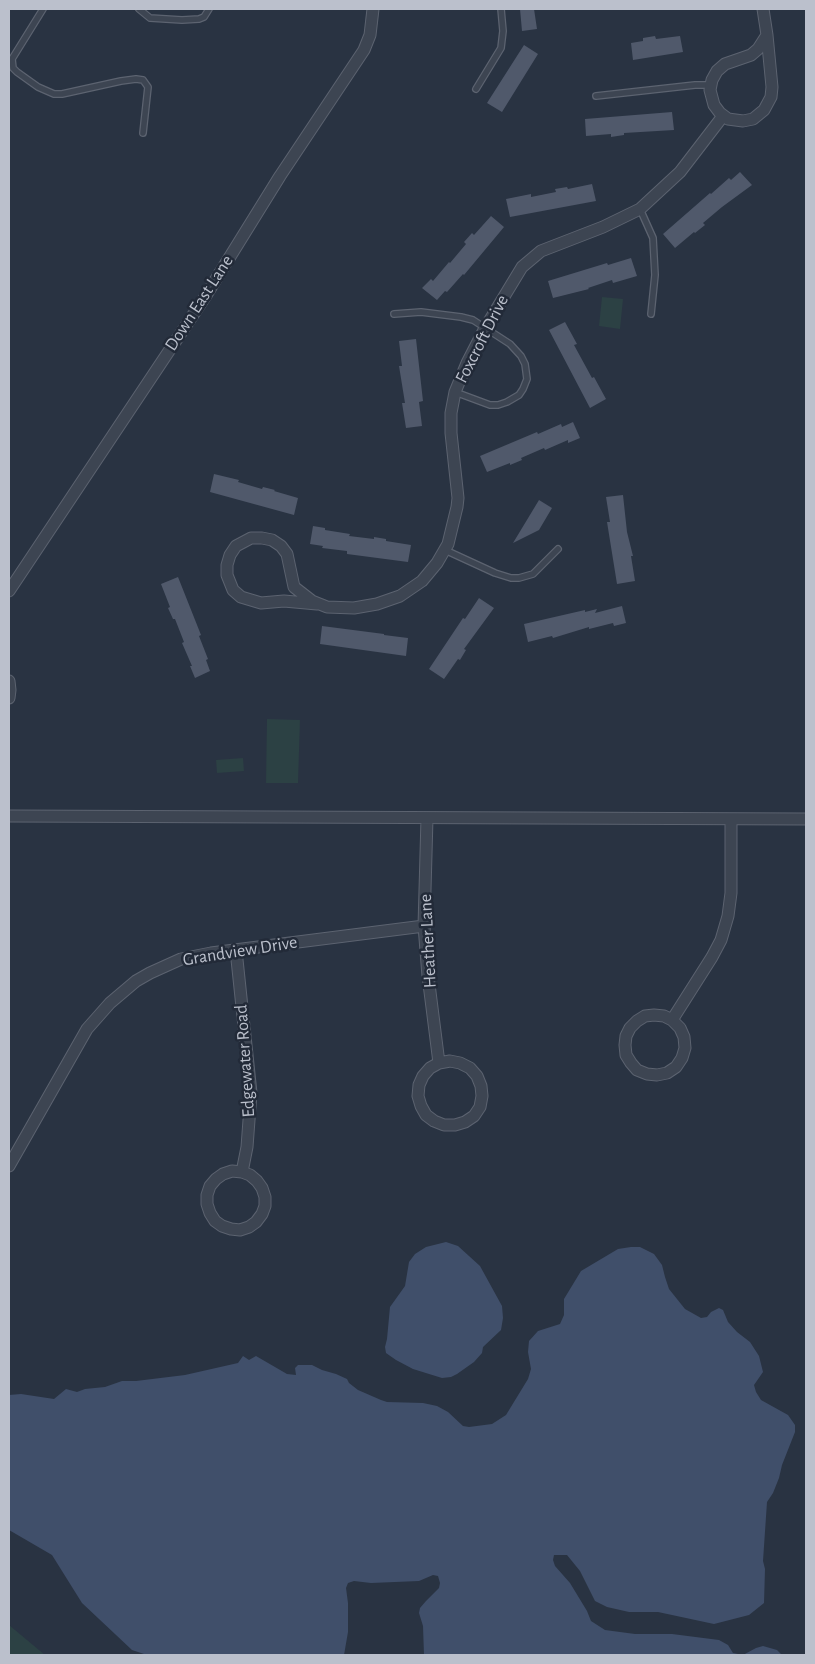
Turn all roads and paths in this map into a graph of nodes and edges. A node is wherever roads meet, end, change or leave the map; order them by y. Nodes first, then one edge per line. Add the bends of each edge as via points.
1 (43, 9) edge
2 (139, 9) edge
3 (209, 9) edge
4 (373, 9) edge
5 (500, 9) edge
6 (763, 9) edge
7 (766, 35) junction
8 (711, 85) junction
9 (476, 89) dead end
10 (596, 96) dead end
11 (724, 116) junction
12 (143, 133) dead end
13 (640, 208) junction
14 (394, 314) dead end
15 (651, 314) dead end
16 (485, 328) junction
17 (455, 392) junction
18 (558, 549) dead end
19 (445, 550) junction
20 (9, 591) edge
21 (317, 604) junction
22 (9, 681) edge
23 (9, 698) edge
24 (9, 816) edge
25 (427, 818) junction
26 (731, 819) junction
27 (806, 819) edge
28 (424, 926) junction
29 (236, 950) junction
30 (672, 1020) junction
31 (440, 1063) junction
32 (9, 1166) edge
33 (242, 1172) junction

1 - 12 lane via 14,55 12,63 17,72 54,94 143,80 148,87
2 - 3 lane via 150,18 182,20 204,17
4 - 20 street, Down East Lane via 370,35 364,50
5 - 9 lane via 501,48
6 - 7 street
7 - 8 street via 751,55 720,68
7 - 11 street via 772,87 767,106 748,120
8 - 10 lane
8 - 11 street via 714,105
11 - 13 street, Foxcroft Drive via 680,172
13 - 15 lane via 653,238 655,274
13 - 16 street, Foxcroft Drive via 603,227 536,253 522,267
14 - 16 lane via 421,312 461,317
16 - 17 street, Foxcroft Drive
16 - 17 lane via 510,344 521,356 527,372 525,386 519,395 498,405
17 - 19 street, Foxcroft Drive via 451,433 458,498
18 - 19 lane via 533,574 519,578 495,573
19 - 21 street, Foxcroft Drive via 422,581 393,599 354,608
21 - 21 street, Foxcroft Drive via 294,587 289,560 276,543 251,538 236,546 230,555 227,575 233,590 241,597 261,603 291,601
22 - 23 street
24 - 25 street
25 - 26 street
25 - 28 street, Heather Lane
26 - 27 street
26 - 30 street via 731,886 728,916 721,940
28 - 29 street, Grandview Drive
28 - 31 street, Heather Lane
29 - 32 street, Grandview Drive via 194,956 164,966 136,981 110,1003 87,1029
29 - 33 street, Edgewater Road via 251,1093
30 - 30 street via 664,1016 645,1016 630,1028 626,1036 626,1055 638,1070 647,1074 668,1073 682,1058 684,1037
31 - 31 street via 430,1068 421,1081 420,1106 426,1115 439,1123 455,1125 465,1122 480,1107 482,1096 477,1076 460,1063
33 - 33 street via 223,1174 210,1186 207,1195 207,1204 215,1221 231,1229 249,1227 256,1222 265,1206 262,1188 250,1175

